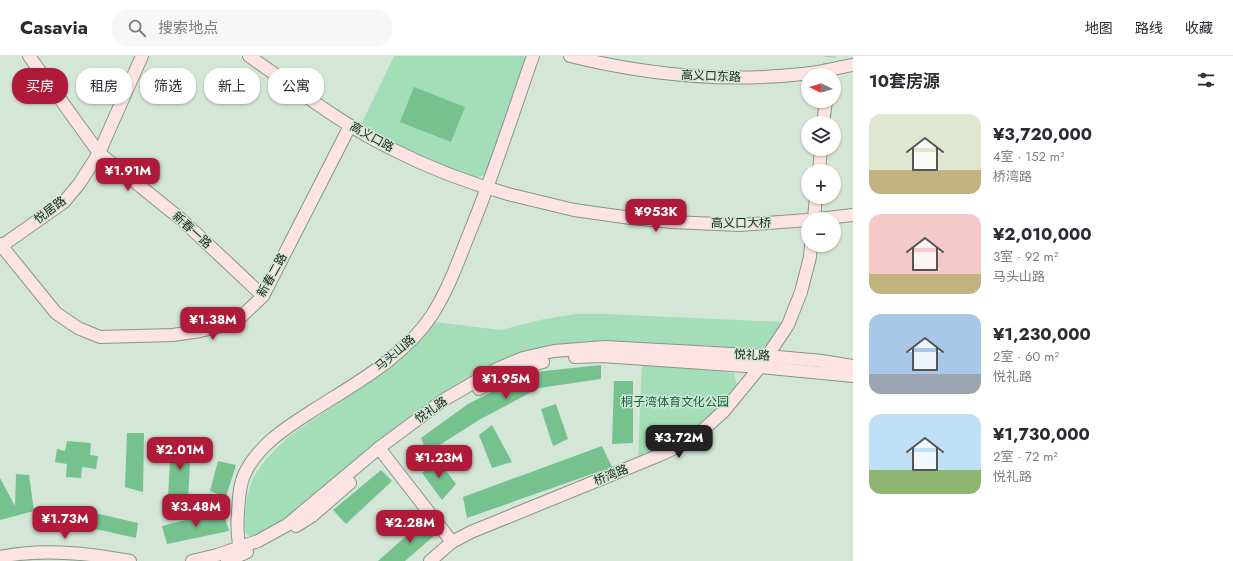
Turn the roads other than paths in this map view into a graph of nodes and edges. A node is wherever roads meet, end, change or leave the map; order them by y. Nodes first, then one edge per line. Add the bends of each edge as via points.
1 (29, 56) edge
2 (142, 56) edge
3 (249, 56) edge
4 (533, 56) edge
5 (570, 56) edge
6 (853, 65) edge
7 (350, 126) junction
8 (99, 153) junction
9 (488, 188) junction
10 (508, 194) joint
11 (853, 214) edge
12 (841, 216) edge
13 (801, 221) edge
14 (0, 245) edge
15 (810, 252) edge
16 (263, 296) junction
17 (767, 356) junction
18 (796, 365) junction
19 (853, 366) edge
20 (760, 367) junction
21 (853, 376) edge
22 (381, 451) junction
23 (452, 542) junction
24 (0, 551) edge
25 (62, 552) junction
26 (242, 554) edge
27 (0, 557) edge
28 (130, 561) edge
29 (192, 561) edge
30 (227, 561) edge
31 (430, 561) edge

1 - 8 street, 新春一路
2 - 8 street, 悦居路
3 - 7 street, 高义口路
4 - 9 street, 马头山路
5 - 6 street, 高义口东路 via 635,70 698,77 740,78 803,74
7 - 9 street, 高义口路 via 392,149
7 - 16 street, 新春二路
8 - 14 street, 悦居路 via 80,184 64,202
8 - 16 street, 新春一路 via 182,220
9 - 10 street, 高义口路
9 - 26 street, 马头山路 via 451,279 432,315 414,338 383,364 282,430 258,452 245,474 239,494 238,517
10 - 13 street, 高义口大桥, bridge via 574,210 672,222 740,225
11 - 12 street, bridge
14 - 16 street, 新春二路 via 56,312 78,328 100,337 200,332 222,326 242,316
15 - 17 street, 桥湾路 via 801,292 788,325
17 - 18 street, 悦礼路
17 - 20 street, 桥湾路
17 - 22 street, 悦礼路 via 605,347 554,351 523,358 497,369 442,401
18 - 19 street
18 - 20 street, 悦礼路
18 - 21 street
20 - 22 street, 悦礼路 via 602,356 554,358 502,376 446,408
20 - 23 street, 桥湾路 via 724,411 684,444
22 - 23 street
22 - 26 street, 悦礼路 via 312,516 278,538
23 - 31 street, 桥湾路
24 - 25 street via 32,546
25 - 27 street via 10,554
25 - 28 street
26 - 29 street, 悦礼路 via 217,555
26 - 30 street, 悦礼路

